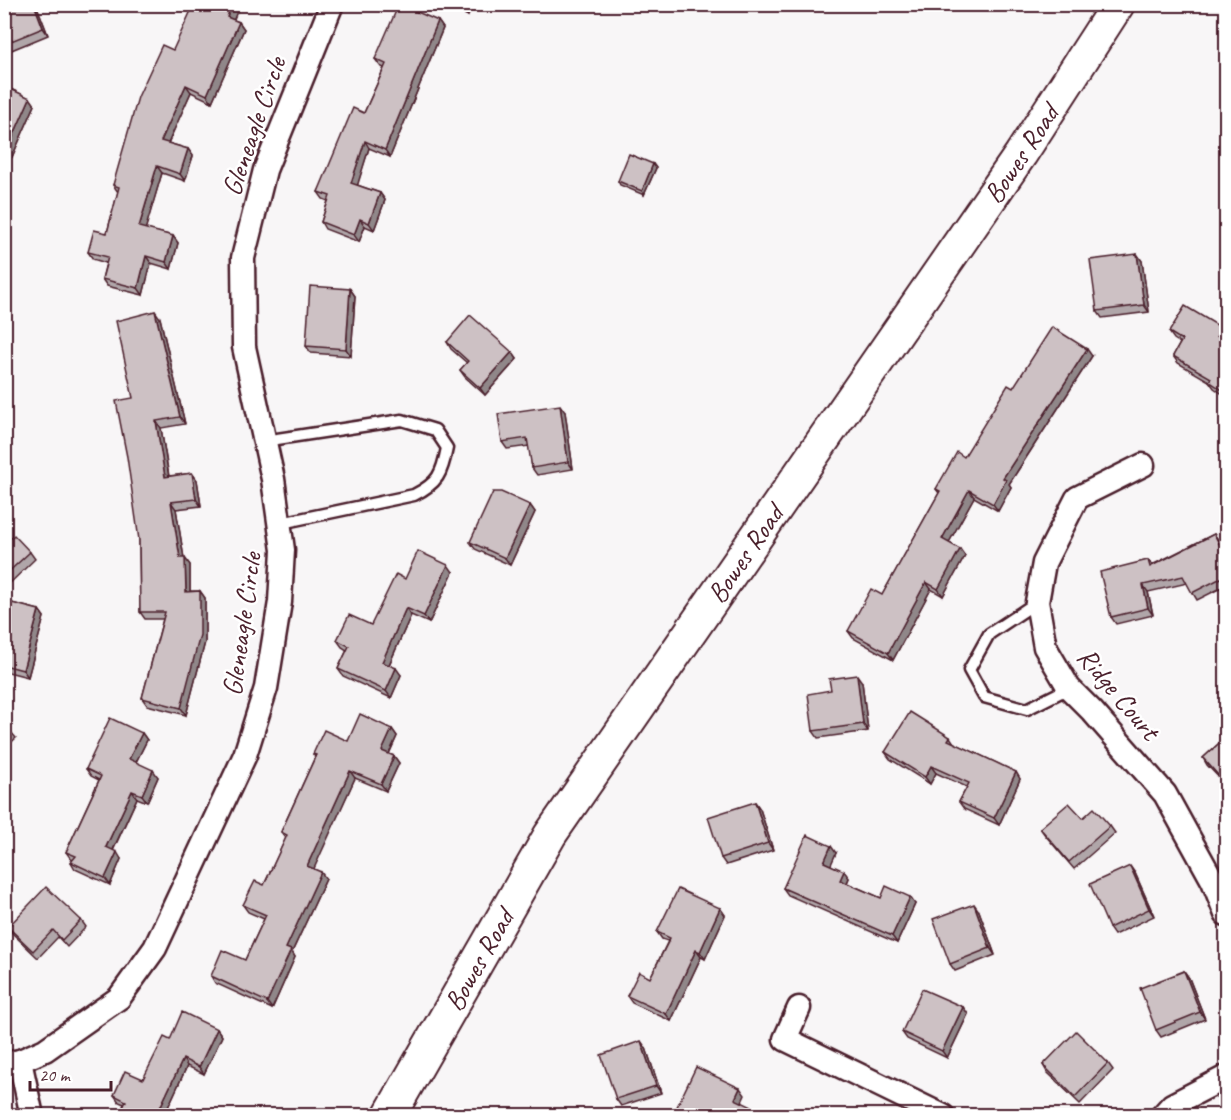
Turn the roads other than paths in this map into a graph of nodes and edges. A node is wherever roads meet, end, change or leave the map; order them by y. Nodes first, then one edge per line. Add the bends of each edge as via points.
1 (332, 4) edge
2 (1118, 4) edge
3 (264, 441) junction
4 (1143, 465) dead end
5 (281, 524) junction
6 (1037, 602) junction
7 (1068, 688) junction
8 (1220, 877) edge
9 (1227, 914) edge
10 (799, 1008) dead end
11 (12, 1062) edge
12 (1227, 1077) edge
13 (32, 1116) edge
14 (390, 1116) edge
15 (944, 1116) edge
16 (1162, 1116) edge

1 - 3 street, Gleneagle Circle via 265,170 243,258 244,347
2 - 14 main road, Bowes Road via 1021,154 550,835
3 - 5 street, Gleneagle Circle
3 - 5 lane via 402,420 435,430 447,448 443,467 432,486 414,495
4 - 6 street, Ridge Court via 1077,498 1044,563
5 - 11 street, Gleneagle Circle via 280,602 266,688 245,755 155,948 119,998 45,1050
6 - 7 street, Ridge Court via 1046,647
6 - 7 lane via 989,634 969,670 984,697 1027,709
7 - 8 street, Ridge Court via 1165,794
8 - 9 street, Ridge Court
10 - 15 street via 784,1039
11 - 13 street
12 - 16 street via 1172,1105

